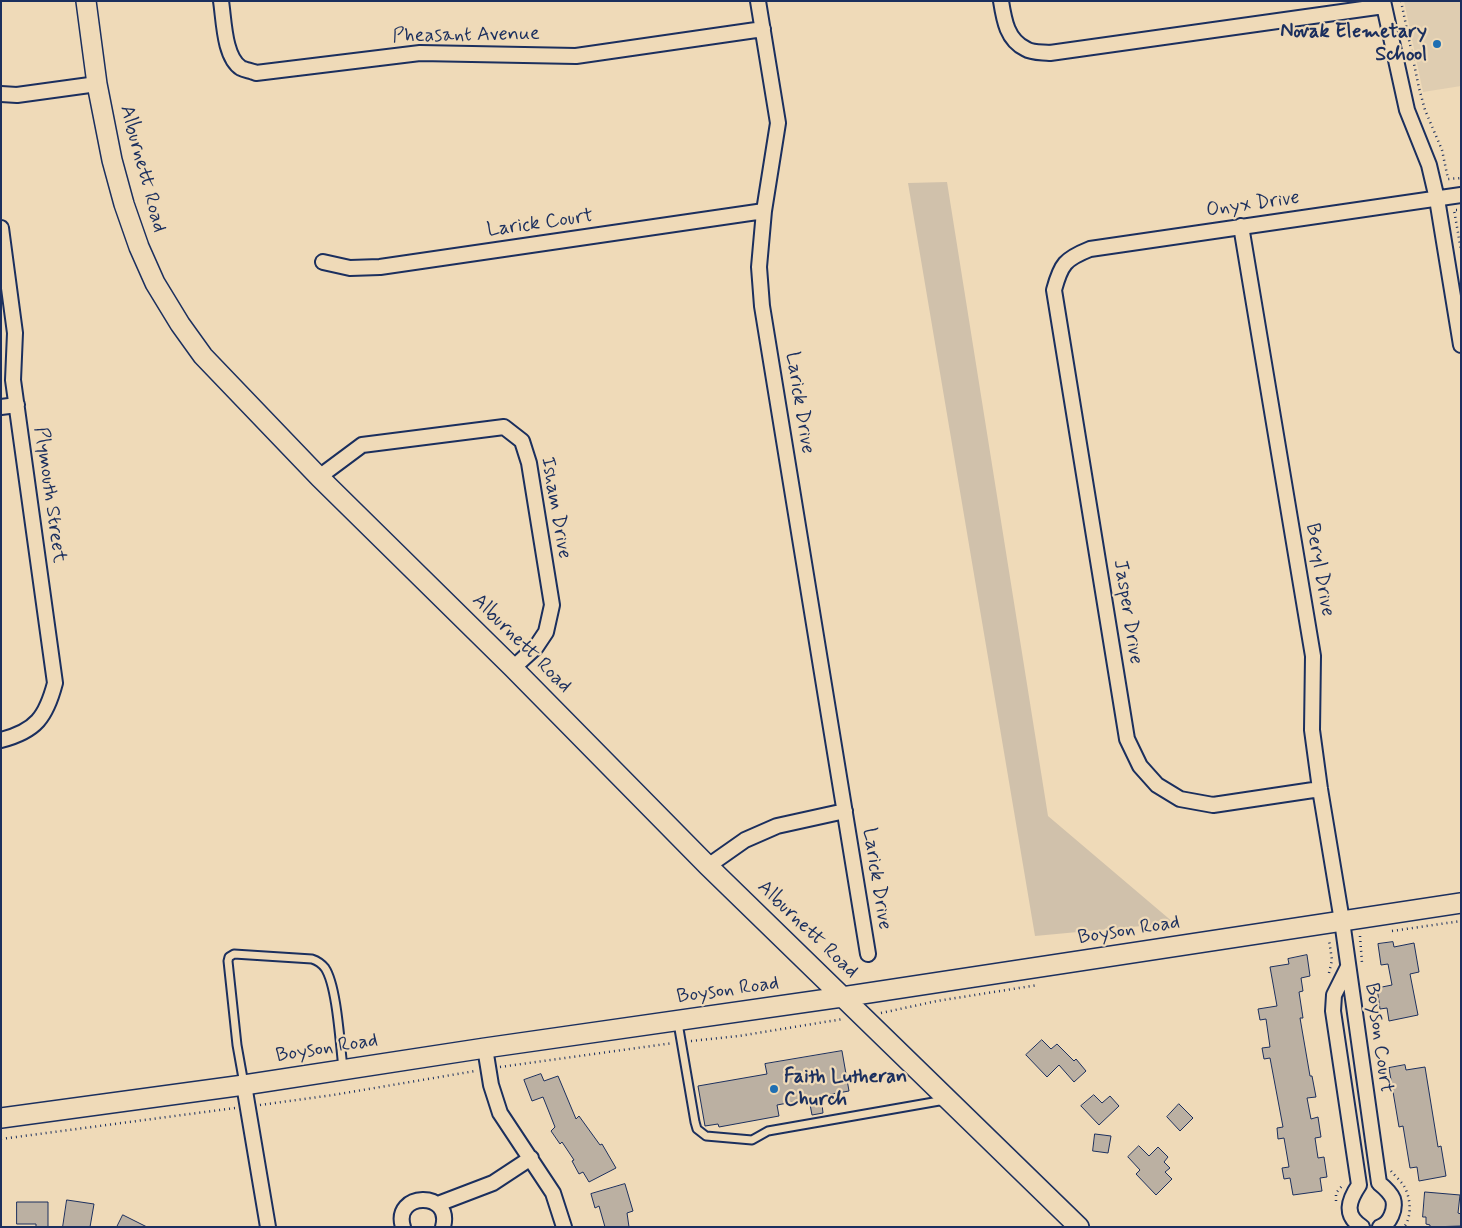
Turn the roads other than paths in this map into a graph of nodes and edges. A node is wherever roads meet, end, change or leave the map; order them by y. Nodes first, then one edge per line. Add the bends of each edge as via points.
1 (86, 1) edge
2 (221, 1) edge
3 (758, 1) edge
4 (1001, 1) edge
5 (1384, 3) edge
6 (763, 29) junction
7 (97, 84) junction
8 (1, 94) edge
9 (1461, 195) edge
10 (1437, 199) junction
11 (764, 211) junction
12 (1241, 226) junction
13 (1, 228) edge
14 (323, 262) dead end
15 (1059, 272) joint
16 (1461, 345) edge
17 (17, 405) junction
18 (1, 407) edge
19 (319, 477) junction
20 (514, 668) junction
21 (1, 740) edge
22 (1320, 789) junction
23 (845, 811) junction
24 (708, 866) junction
25 (1461, 903) edge
26 (1342, 921) junction
27 (868, 954) dead end
28 (1348, 966) junction
29 (842, 997) junction
30 (677, 1020) junction
31 (485, 1048) junction
32 (343, 1070) junction
33 (244, 1085) junction
34 (948, 1100) junction
35 (1, 1118) edge
36 (531, 1158) junction
37 (438, 1204) junction
38 (268, 1227) edge
39 (403, 1227) edge
40 (443, 1227) edge
41 (564, 1227) edge
42 (1079, 1227) edge
43 (1362, 1227) edge
44 (1380, 1227) edge

1 - 7 street, Alburnett Road
2 - 6 street, Pheasant Avenue via 227,46 241,68 256,73 420,53 576,56
3 - 6 street, Larick Drive
4 - 5 street via 1010,38 1026,50 1050,53
5 - 10 street via 1407,110 1429,165
6 - 11 street, Larick Drive via 778,123
7 - 8 street
7 - 19 street, Alburnett Road via 124,204 156,283 202,356
9 - 10 street, Onyx Drive
10 - 12 street, Onyx Drive
10 - 16 street
11 - 14 street, Larick Court via 380,268 350,268
11 - 23 street, Larick Drive via 759,267 762,306
12 - 15 street, Onyx Drive via 1090,249 1071,257
12 - 22 street, Beryl Drive via 1313,656 1312,730
13 - 17 street, Plymouth Street via 15,334 13,380
15 - 22 street, Jasper Drive via 1054,290 1122,710 1127,739 1140,766 1157,785 1180,799 1213,805
17 - 18 street
17 - 21 street, Plymouth Street via 55,683 49,704 36,723 18,735
19 - 20 street, Alburnett Road
19 - 20 street, Isham Drive via 362,445 504,427 522,441 529,463 552,605 546,632
20 - 24 street, Alburnett Road
22 - 26 street, Beryl Drive
23 - 24 street, Larick Drive via 777,826 745,840
23 - 27 street, Larick Drive
24 - 29 street, Alburnett Road
25 - 26 street, Boyson Road
26 - 28 street, Beryl Drive
26 - 29 street, Boyson Road
28 - 43 street, Boyson Court via 1334,995 1333,1011 1359,1185 1349,1205 1351,1215
28 - 44 street, Boyson Court via 1379,1183 1393,1198 1394,1209 1384,1226
29 - 30 street, Boyson Road
29 - 34 street, Alburnett Road
30 - 31 street, Boyson Road
30 - 34 lane via 695,1122 697,1129 706,1136 752,1140 768,1131
31 - 32 street, Boyson Road
31 - 36 street via 491,1085 500,1112
32 - 33 street, Boyson Road
32 - 33 lane via 332,984 319,961 234,954 228,961
33 - 35 street, Boyson Road
33 - 38 street
34 - 42 street, Alburnett Road
36 - 37 street via 493,1183
36 - 41 street via 553,1193
37 - 39 street via 424,1199 410,1203 402,1216
37 - 40 street via 444,1216

